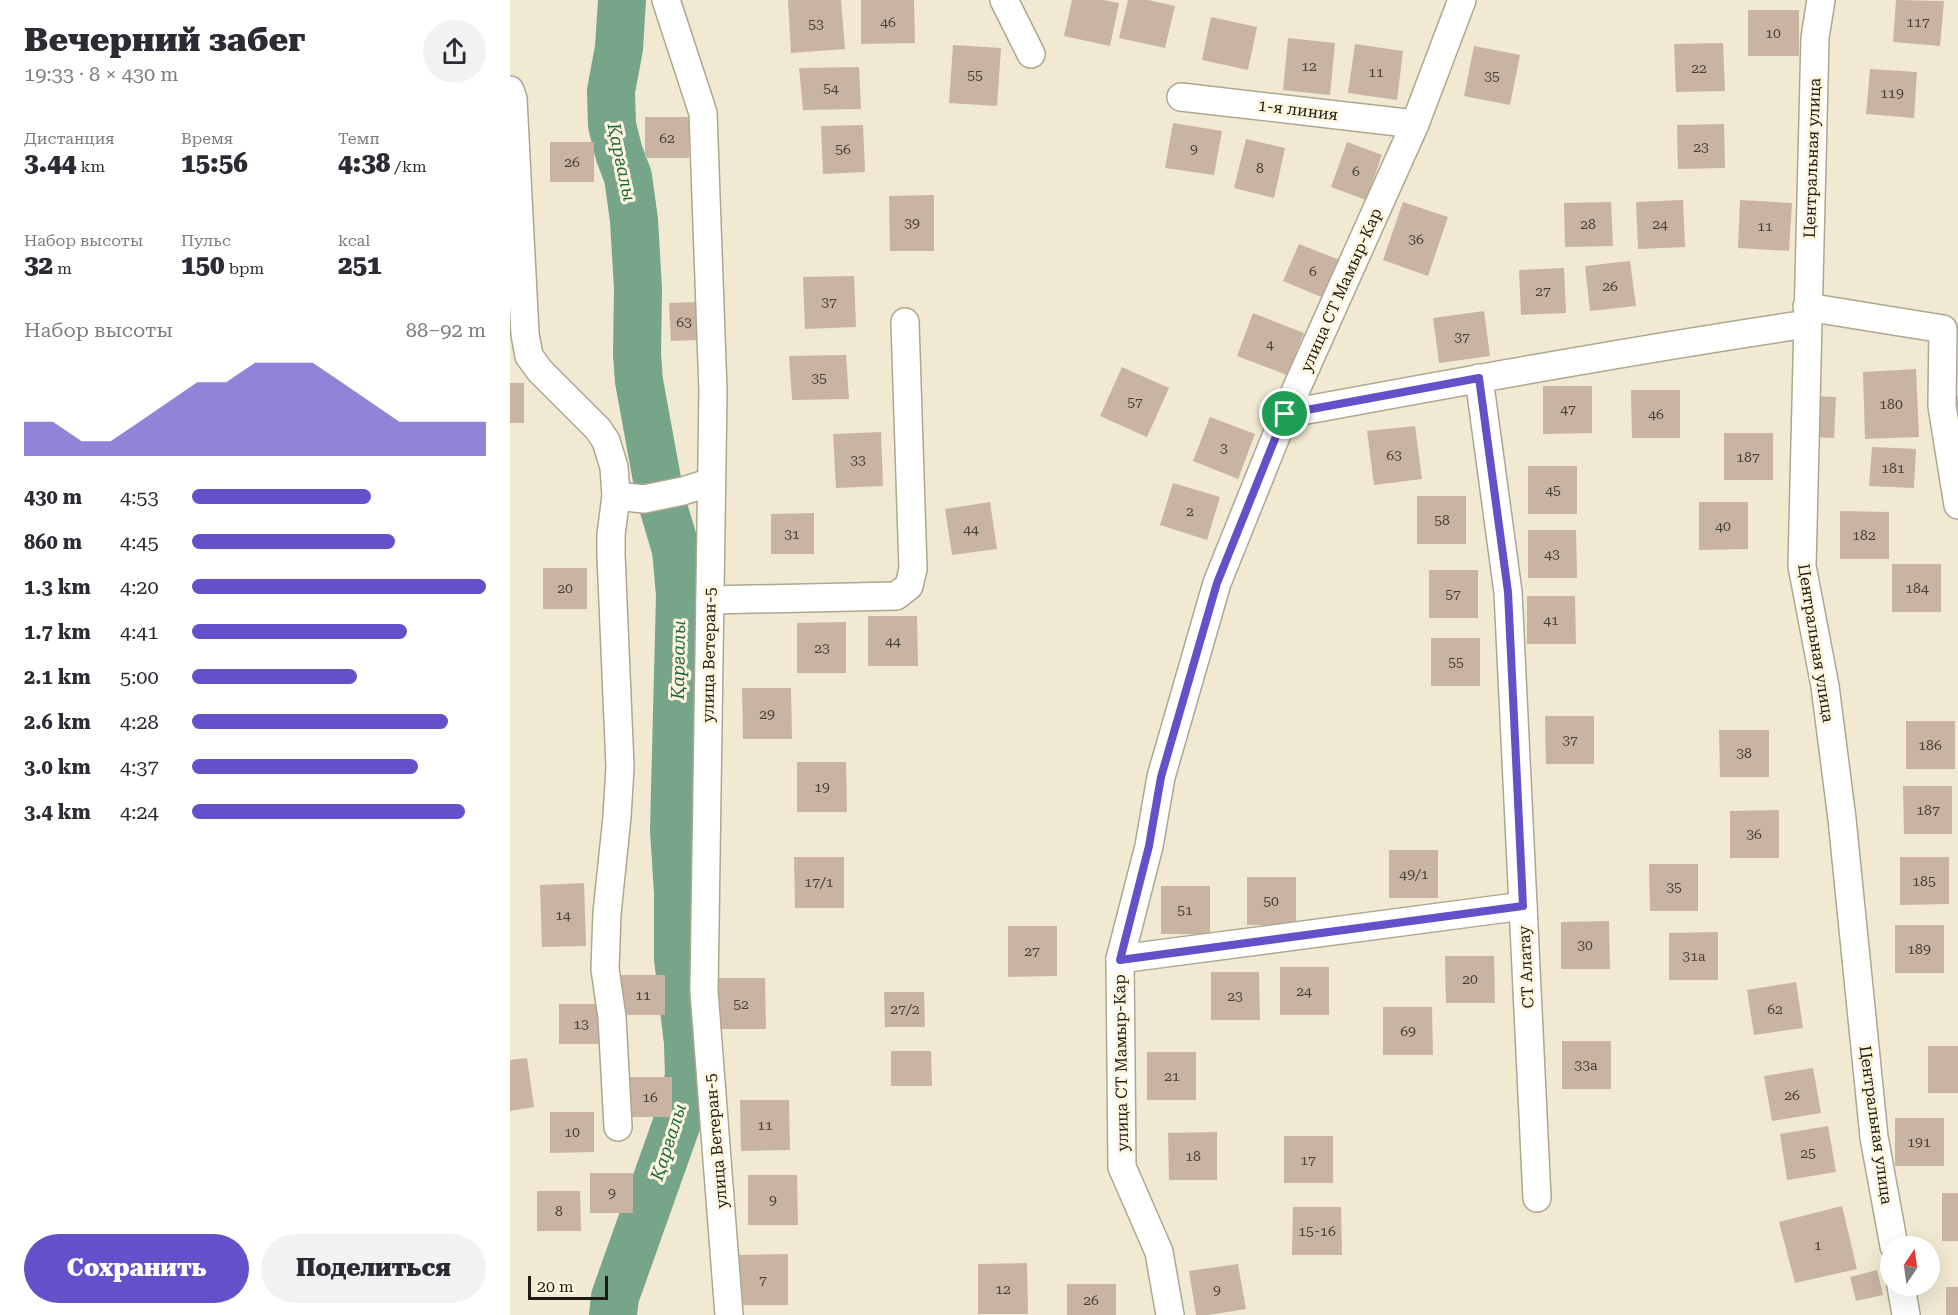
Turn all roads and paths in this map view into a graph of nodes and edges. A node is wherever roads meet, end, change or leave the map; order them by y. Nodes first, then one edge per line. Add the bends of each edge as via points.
1 (666, 0) edge
2 (1004, 0) edge
3 (1462, 0) edge
4 (1821, 0) edge
5 (1032, 54) dead end
6 (510, 90) edge
7 (1181, 97) dead end
8 (1415, 124) junction
9 (1807, 316) junction
10 (905, 322) dead end
11 (1479, 378) junction
12 (1285, 414) junction
13 (711, 482) junction
14 (616, 496) junction
15 (1958, 506) edge
16 (710, 600) junction
17 (1523, 906) junction
18 (1120, 960) junction
19 (618, 1127) dead end
20 (1537, 1198) dead end
21 (1892, 1236) edge
22 (1903, 1296) edge
23 (729, 1315) edge
24 (1170, 1315) edge
25 (1906, 1315) edge

1 - 13 street, улица Ветеран-5 via 704,114
2 - 5 street
3 - 8 street, улица СТ Мамыр-Кар
4 - 9 street, Центральная улица via 1815,38
6 - 14 street via 525,334 530,356 606,441 614,467
7 - 8 street, 1-я линия
8 - 12 street, улица СТ Мамыр-Кар
9 - 11 street
9 - 15 street via 1943,329 1942,406
9 - 21 street, Центральная улица via 1802,566 1826,697 1874,1137
10 - 16 street via 913,569 909,586 896,596
11 - 12 street
11 - 17 street, СТ Алатау via 1508,592
12 - 18 street, улица СТ Мамыр-Кар via 1217,583 1161,777 1149,846
13 - 14 street via 644,499
13 - 16 street, улица Ветеран-5
14 - 19 street via 610,535 620,767 605,969 612,1017
16 - 23 street, улица Ветеран-5 via 705,991
17 - 18 street
17 - 20 street, СТ Алатау
18 - 24 street, улица СТ Мамыр-Кар via 1122,1167 1159,1252
22 - 25 street

